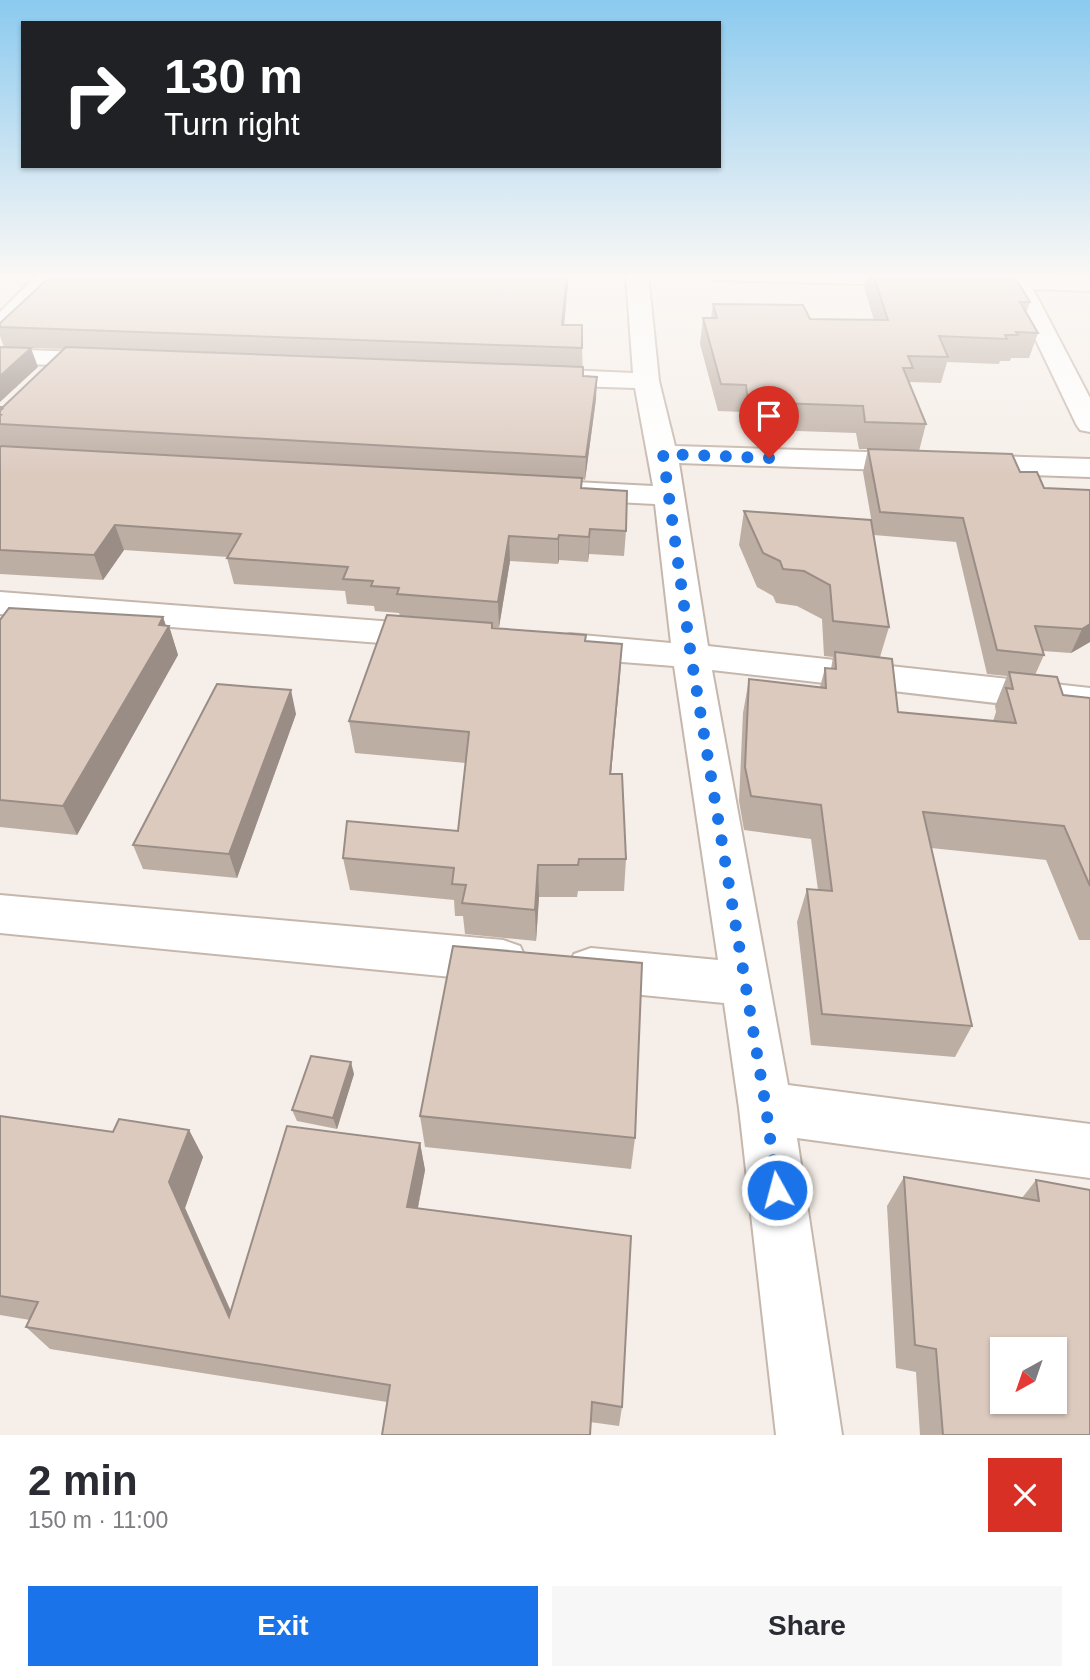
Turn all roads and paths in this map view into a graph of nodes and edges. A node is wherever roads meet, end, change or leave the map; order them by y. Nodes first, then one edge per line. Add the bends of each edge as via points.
1 (643, 341) edge
2 (1048, 341) edge
3 (0, 356) edge
4 (65, 359) junction
5 (134, 361) edge
6 (521, 376) edge
7 (646, 381) junction
8 (37, 386) edge
9 (1090, 424) edge
10 (1090, 468) edge
11 (665, 475) junction
12 (543, 489) edge
13 (0, 603) edge
14 (470, 639) edge
15 (539, 644) edge
16 (691, 656) junction
17 (1090, 701) edge
18 (0, 914) edge
19 (746, 984) junction
20 (766, 1108) junction
21 (1090, 1151) edge
22 (809, 1435) edge

1 - 7 street
2 - 9 street
3 - 4 street
4 - 5 street
4 - 8 street
6 - 7 street
7 - 11 street
10 - 11 street
11 - 12 street
11 - 16 street
13 - 14 street
15 - 16 street
16 - 17 street
16 - 19 street
18 - 19 street
19 - 20 street
20 - 21 street
20 - 22 street

